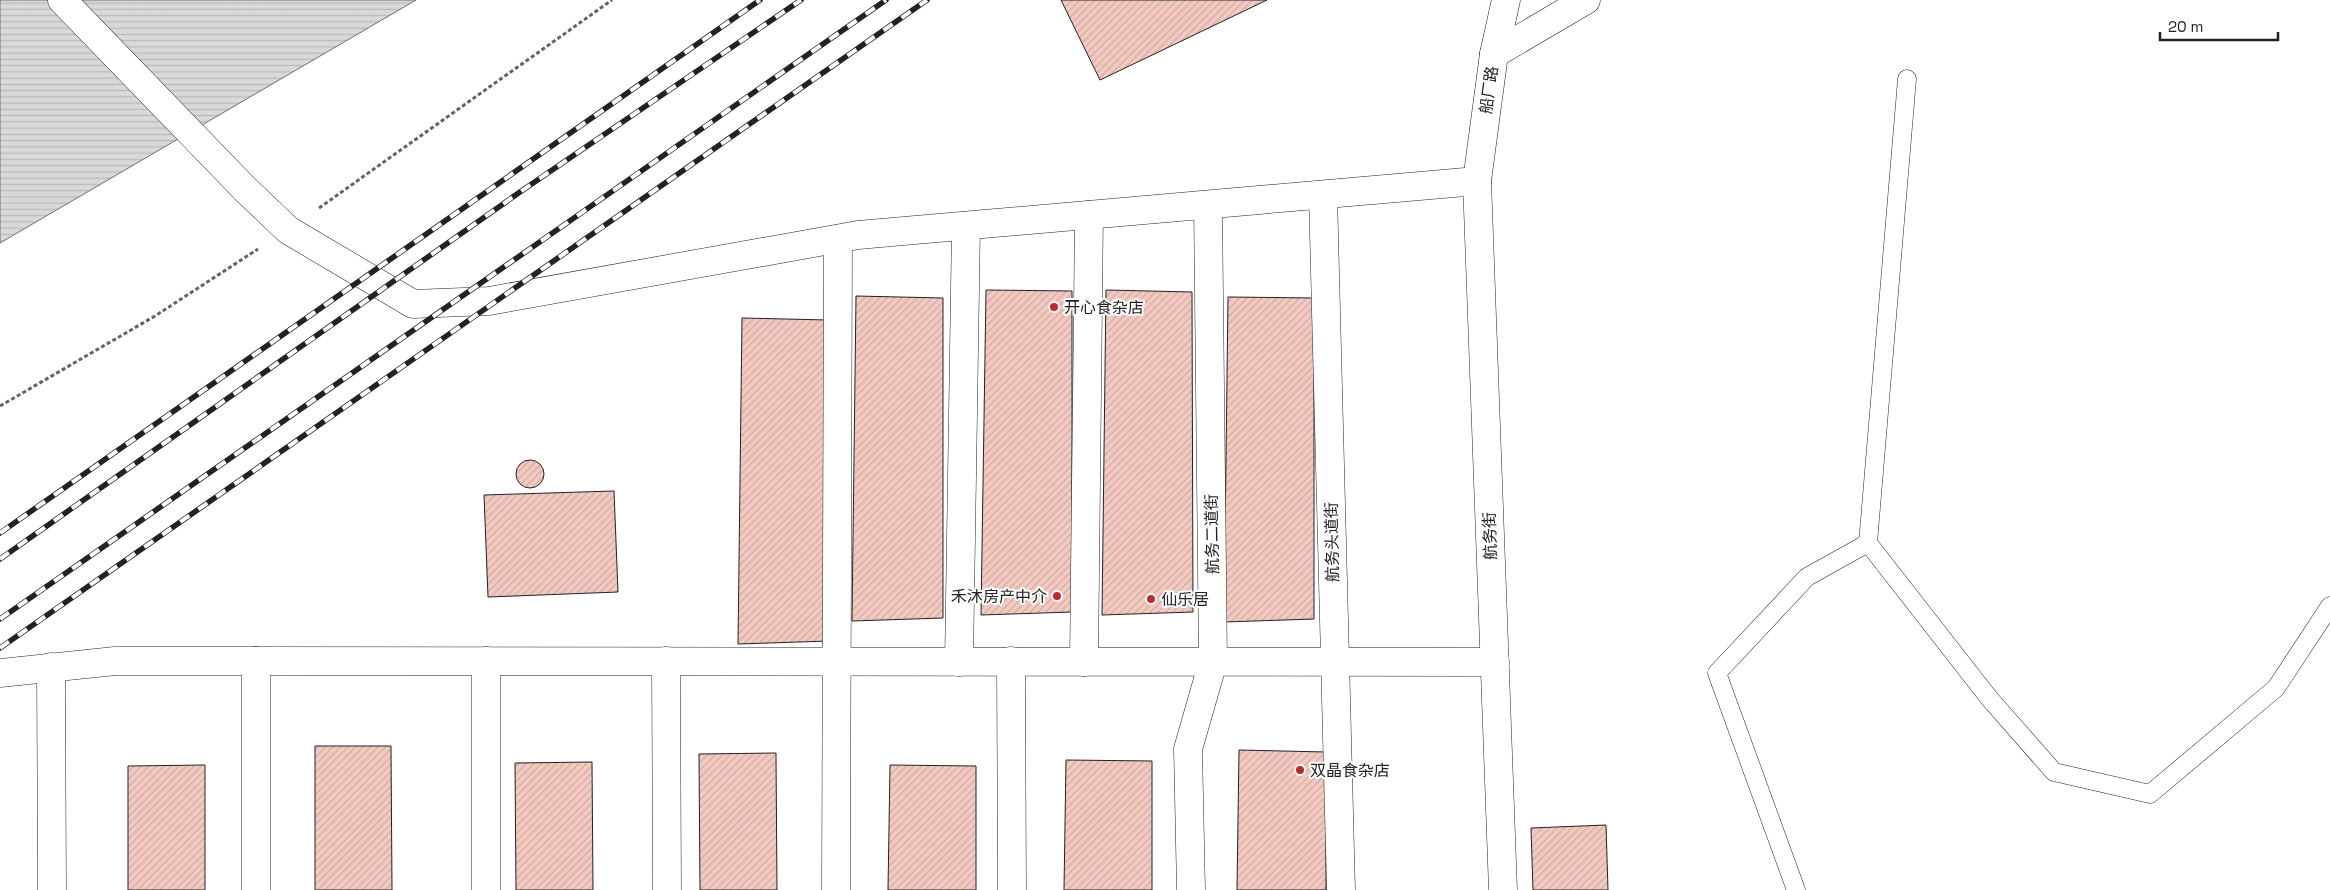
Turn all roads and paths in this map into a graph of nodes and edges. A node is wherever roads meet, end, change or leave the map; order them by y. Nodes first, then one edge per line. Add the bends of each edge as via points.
1 (62, 0) edge
2 (1506, 0) edge
3 (1586, 0) edge
4 (1494, 54) junction
5 (1907, 78) dead end
6 (1477, 181) junction
7 (1323, 195) junction
8 (1208, 205) junction
9 (1089, 215) junction
10 (966, 226) junction
11 (838, 239) junction
12 (1868, 543) junction
13 (2330, 606) edge
14 (256, 661) junction
15 (486, 661) junction
16 (666, 661) junction
17 (838, 662) junction
18 (959, 662) junction
19 (1011, 662) junction
20 (1084, 662) junction
21 (1214, 662) junction
22 (1334, 662) junction
23 (1495, 662) junction
24 (51, 668) junction
25 (0, 673) edge
26 (52, 890) edge
27 (256, 890) edge
28 (486, 890) edge
29 (667, 890) edge
30 (836, 890) edge
31 (1012, 890) edge
32 (1191, 890) edge
33 (1341, 890) edge
34 (1503, 890) edge
35 (1796, 890) edge

1 - 11 street via 288,230 413,304 489,301
2 - 4 street, 船厂路
3 - 4 street
4 - 6 street, 船厂路
5 - 12 lane
6 - 7 street
6 - 23 street, 航务街
7 - 8 street
7 - 22 street, 航务头道街
8 - 9 street
8 - 21 street, 航务二道街
9 - 10 street
9 - 20 street
10 - 11 street
10 - 18 street
11 - 17 street
12 - 13 lane via 1989,698 2054,772 2150,794 2276,688
12 - 35 lane via 1807,577 1717,673
14 - 15 street
14 - 24 street via 115,661
14 - 27 street
15 - 16 street
15 - 28 street
16 - 17 street
16 - 29 street
17 - 18 street
17 - 30 street
18 - 19 street
19 - 20 street
19 - 31 street
20 - 21 street
21 - 22 street
21 - 32 street, 航务二道街 via 1188,749
22 - 23 street
22 - 33 street, 航务头道街
23 - 34 street, 航务街
24 - 25 street
24 - 26 street

